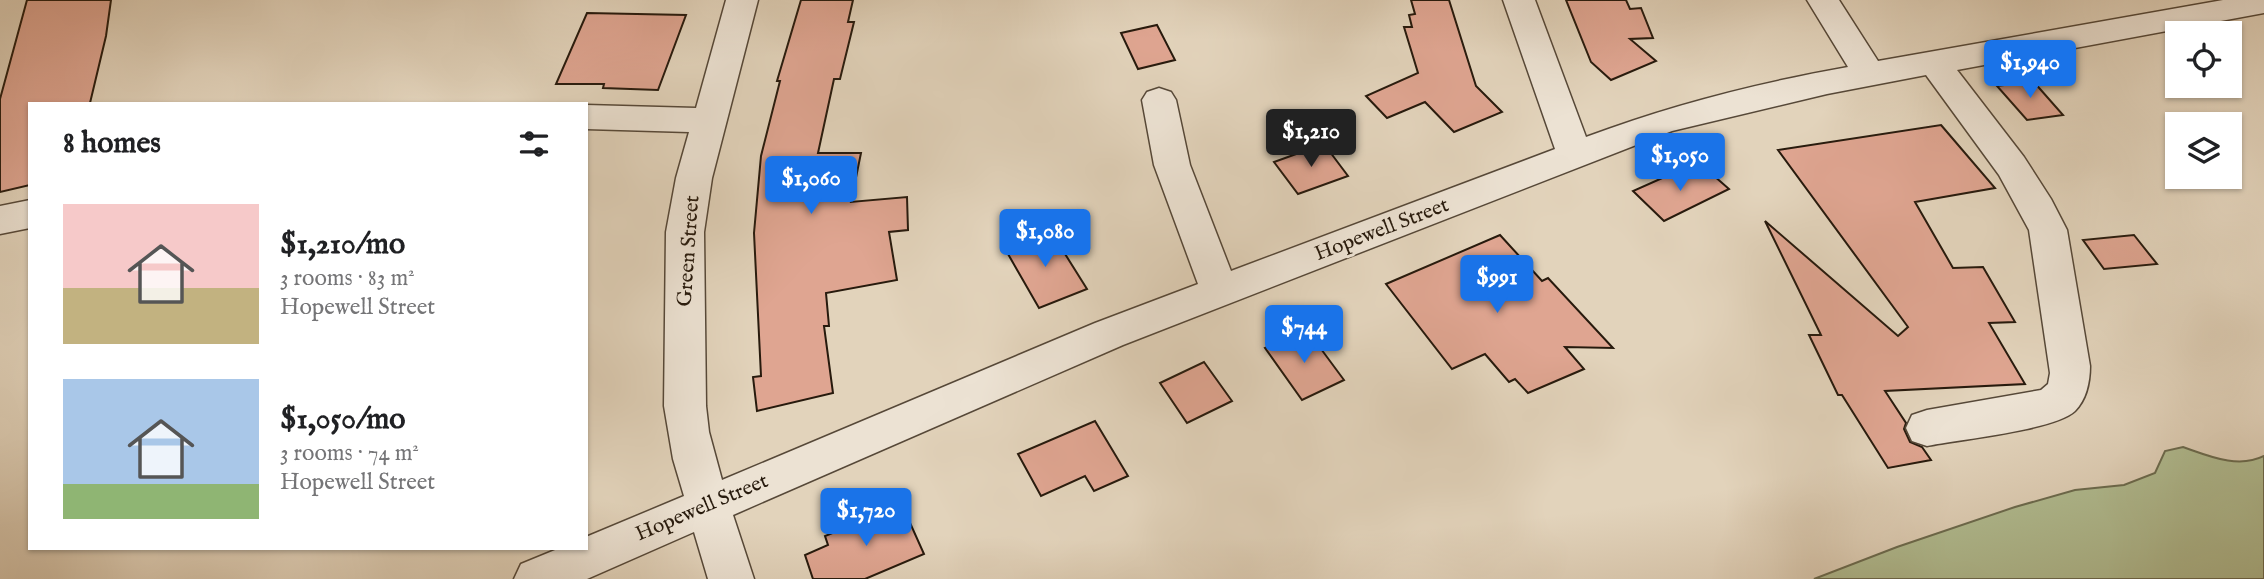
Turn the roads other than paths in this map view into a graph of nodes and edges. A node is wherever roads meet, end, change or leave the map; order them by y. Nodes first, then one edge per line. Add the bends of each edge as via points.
1 (742, 0) edge
2 (1519, 0) edge
3 (1824, 0) edge
4 (2264, 3) edge
5 (2201, 7) edge
6 (1934, 63) junction
7 (1870, 74) junction
8 (1159, 100) dead end
9 (588, 117) edge
10 (710, 120) junction
11 (1575, 155) junction
12 (28, 214) edge
13 (0, 220) edge
14 (1220, 291) junction
15 (1927, 428) dead end
16 (708, 505) junction
17 (537, 579) edge
18 (731, 579) edge

1 - 10 street, Green Street
2 - 11 street
3 - 7 street
4 - 5 street, Hopewell Street
5 - 6 street, Hopewell Street
6 - 7 street, Hopewell Street
6 - 15 street via 2042,214 2070,374 2066,393 2049,406
7 - 11 street, Hopewell Street via 1683,116
8 - 14 street via 1172,164
9 - 10 street
10 - 16 street, Green Street via 694,178 684,260 687,419
11 - 14 street, Hopewell Street
12 - 13 street
14 - 16 street, Hopewell Street
16 - 17 street, Hopewell Street
16 - 18 street, Green Street

